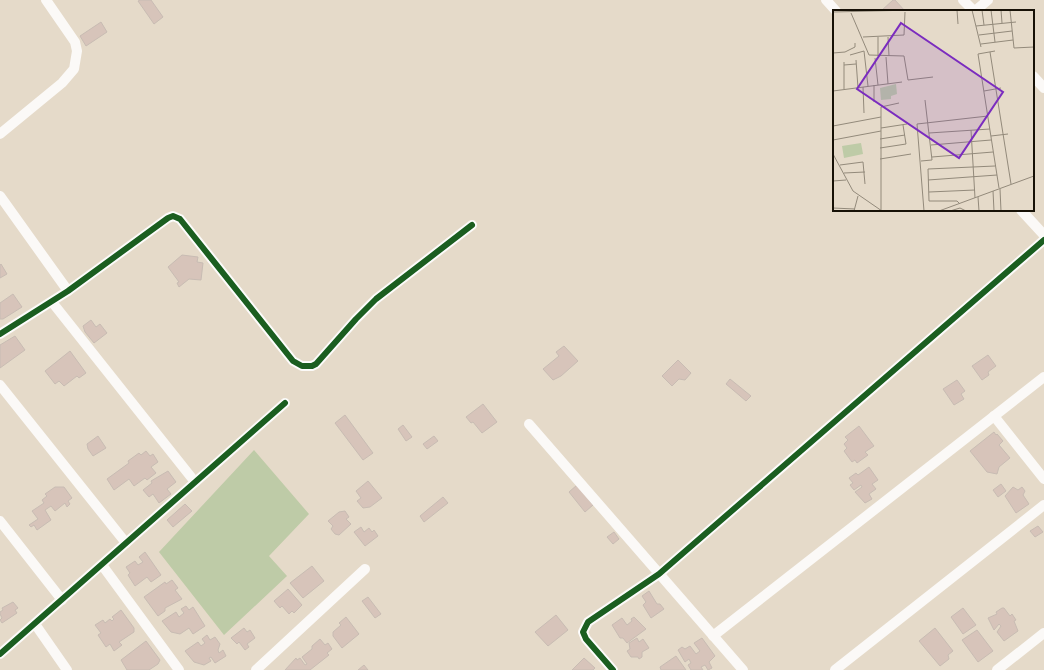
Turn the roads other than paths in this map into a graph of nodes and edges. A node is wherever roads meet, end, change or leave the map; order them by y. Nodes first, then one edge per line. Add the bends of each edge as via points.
1 (46, 0) edge
2 (826, 0) edge
3 (963, 0) edge
4 (988, 0) edge
5 (835, 10) edge
6 (974, 10) edge
7 (976, 10) edge
8 (1034, 77) edge
9 (1044, 88) edge
10 (0, 134) edge
11 (0, 196) edge
12 (1022, 211) edge
13 (472, 225) dead end
14 (1044, 235) edge
15 (1044, 240) edge
16 (68, 291) junction
17 (52, 302) junction
18 (0, 334) edge
19 (1044, 377) edge
20 (0, 385) edge
21 (4, 397) edge
22 (285, 403) dead end
23 (994, 416) junction
24 (529, 424) dead end
25 (1044, 479) edge
26 (195, 482) junction
27 (1044, 505) edge
28 (0, 521) edge
29 (126, 543) junction
30 (102, 565) junction
31 (365, 569) dead end
32 (659, 574) junction
33 (62, 600) junction
34 (35, 624) junction
35 (1044, 633) edge
36 (713, 636) junction
37 (0, 654) edge
38 (67, 670) edge
39 (179, 670) edge
40 (256, 670) edge
41 (613, 670) edge
42 (743, 670) edge
43 (835, 670) edge
44 (997, 670) edge

1 - 10 street via 75,42 77,55 74,69 62,83
2 - 5 street
3 - 6 street
4 - 7 street
8 - 9 street
11 - 16 street
12 - 14 street
13 - 16 street via 376,299 312,366 302,366 293,361 176,216 168,218
15 - 32 street
16 - 17 street
17 - 18 street
17 - 26 street
19 - 23 street
20 - 21 street
21 - 29 street
22 - 26 street
23 - 25 street
23 - 36 street
24 - 32 street
26 - 29 street
27 - 43 street
28 - 33 street
29 - 30 street
30 - 33 street
30 - 39 street
31 - 40 street
32 - 36 street
32 - 41 street via 585,625 583,632 586,639
33 - 34 street
34 - 37 street
34 - 38 street
35 - 44 street
36 - 42 street

